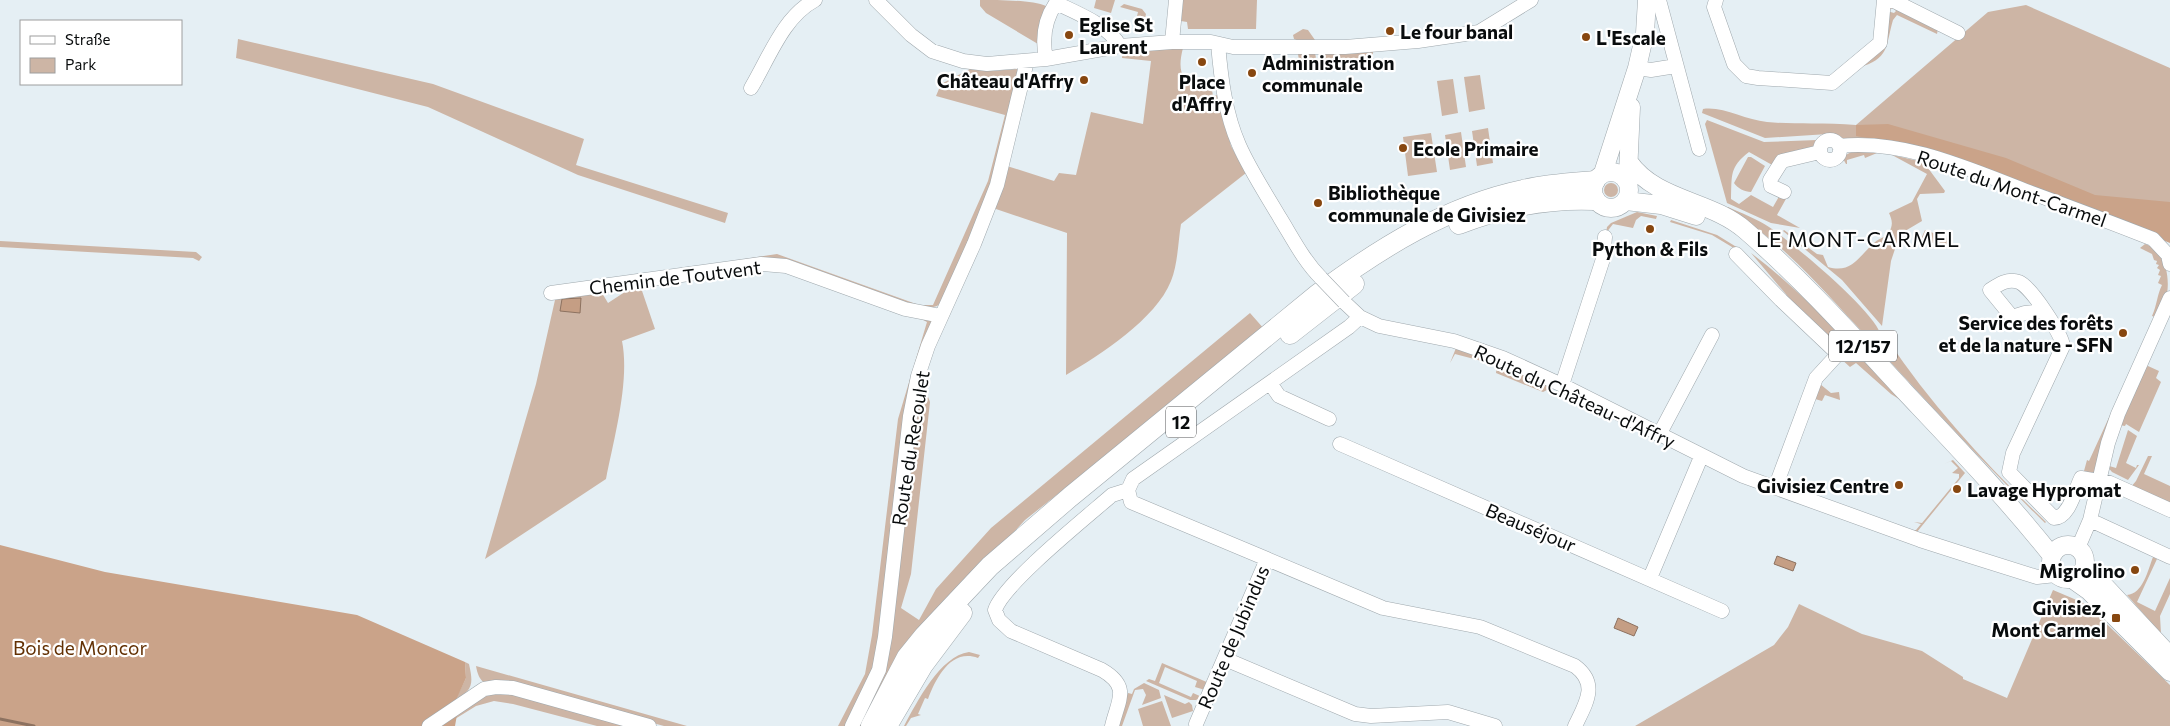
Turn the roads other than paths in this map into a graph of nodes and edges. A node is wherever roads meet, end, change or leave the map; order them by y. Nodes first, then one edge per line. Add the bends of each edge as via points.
1 (815, 0) edge
2 (868, 0) edge
3 (876, 0) edge
4 (1176, 0) edge
5 (1531, 0) edge
6 (1647, 0) edge
7 (1659, 0) edge
8 (1716, 0) edge
9 (1884, 0) edge
10 (1892, 0) edge
11 (1958, 33) dead end
12 (1172, 42) junction
13 (1218, 44) junction
14 (1120, 46) junction
15 (1046, 59) junction
16 (1027, 61) junction
17 (1676, 66) junction
18 (1637, 68) junction
19 (1632, 87) junction
20 (751, 88) dead end
21 (1699, 149) dead end
22 (1629, 162) junction
23 (1598, 185) junction
24 (1627, 189) junction
25 (1784, 192) dead end
26 (1688, 202) junction
27 (1604, 237) dead end
28 (1736, 254) dead end
29 (1778, 259) junction
30 (2170, 264) edge
31 (551, 293) dead end
32 (2170, 298) edge
33 (2043, 311) dead end
34 (940, 316) junction
35 (1360, 317) junction
36 (1712, 335) dead end
37 (1270, 383) junction
38 (1562, 385) junction
39 (1330, 419) dead end
40 (1659, 435) junction
41 (1340, 444) dead end
42 (1701, 457) junction
43 (2099, 481) junction
44 (1775, 488) junction
45 (1128, 490) junction
46 (2170, 510) edge
47 (2090, 520) junction
48 (2064, 550) junction
49 (2170, 557) edge
50 (1267, 559) junction
51 (2085, 565) junction
52 (2064, 577) junction
53 (1650, 578) junction
54 (1722, 611) dead end
55 (2170, 656) edge
56 (1225, 659) junction
57 (2170, 672) edge
58 (1408, 720) edge
59 (1196, 724) dead end
60 (429, 726) edge
61 (649, 726) edge
62 (852, 726) edge
63 (871, 726) edge
64 (887, 726) edge
65 (1112, 726) edge
66 (1495, 726) edge
67 (1575, 726) edge

1 - 20 street via 787,23
2 - 3 street
3 - 16 street via 911,35 932,50 963,62
4 - 12 street
5 - 13 street via 1479,32 1435,39 1345,48 1233,47
6 - 18 main road
7 - 17 street
8 - 9 street via 1714,8 1722,34 1738,70 1746,76 1832,83 1880,43
10 - 11 street
12 - 13 street
12 - 14 street
13 - 35 street, Route du Château-d'Affry, bridge via 1222,85 1239,144 1253,172 1297,246 1321,278
14 - 15 street
14 - 15 street via 1093,22 1056,2 1048,17 1044,38
15 - 16 street
16 - 34 street, Route du Recoulet via 997,185
17 - 18 street via 1651,70
17 - 21 street
18 - 19 main road
19 - 22 main road
19 - 23 main road
22 - 24 main road
22 - 26 main road via 1647,182
23 - 24 main road, 12/157 via 1610,172 1618,173
23 - 24 main road, 12/157 via 1600,205 1609,208 1617,208
23 - 63 highway, 12 via 1525,189 1466,207 1400,238 1318,294 990,566 907,657
23 - 64 highway, 12 via 1470,220 1422,241 1358,281 1006,567 949,629 910,684
24 - 26 main road
24 - 29 main road, 12/157 via 1660,205 1695,215
25 - 30 street, Route du Mont-Carmel via 1771,186 1770,180 1782,161 1820,152 1825,141 1838,146 1878,146 1972,170 2153,239 2168,255
26 - 29 main road, 12/157 via 1734,222
27 - 38 street via 1604,258
28 - 44 street via 1838,354 1816,378
29 - 48 main road, 12/157 via 1826,306 1998,492
31 - 34 street, Chemin de Toutvent via 761,264 786,266 906,309
32 - 43 street via 2118,414
33 - 43 street via 2063,346 2013,453 2009,472 2054,518 2064,514 2081,478
34 - 62 street, Route du Recoulet via 918,376 910,416 879,670
35 - 37 street
35 - 38 street, Route du Château-d'Affry via 1379,326 1474,347
36 - 40 street
37 - 39 street via 1279,396
37 - 45 street via 1133,479
38 - 40 street, Route du Château-d'Affry
40 - 42 street, Route du Château-d'Affry
41 - 53 street, Beauséjour
42 - 44 street, Route du Château-d'Affry
42 - 53 street
43 - 46 street via 2126,489
43 - 47 street
44 - 52 street, Route du Château-d'Affry via 1920,540 2037,577
45 - 50 street, Route de Jubindus via 1131,502
45 - 65 street via 1112,495 1034,564 995,610 1002,625 1011,631 1112,676 1120,686
47 - 48 street
47 - 49 street
48 - 51 main road, 12/157 via 2084,556
48 - 52 main road via 2051,566
50 - 56 street, Route de Jubindus
50 - 67 street via 1383,608 1480,626 1574,666 1584,673 1589,682
51 - 52 main road via 2082,571
51 - 55 main road, 12/157
52 - 57 main road via 2090,591
53 - 54 street, Beauséjour
56 - 58 street via 1355,714
56 - 59 street, Route de Jubindus
58 - 66 street via 1448,712
60 - 61 street via 478,692 496,687 512,688

